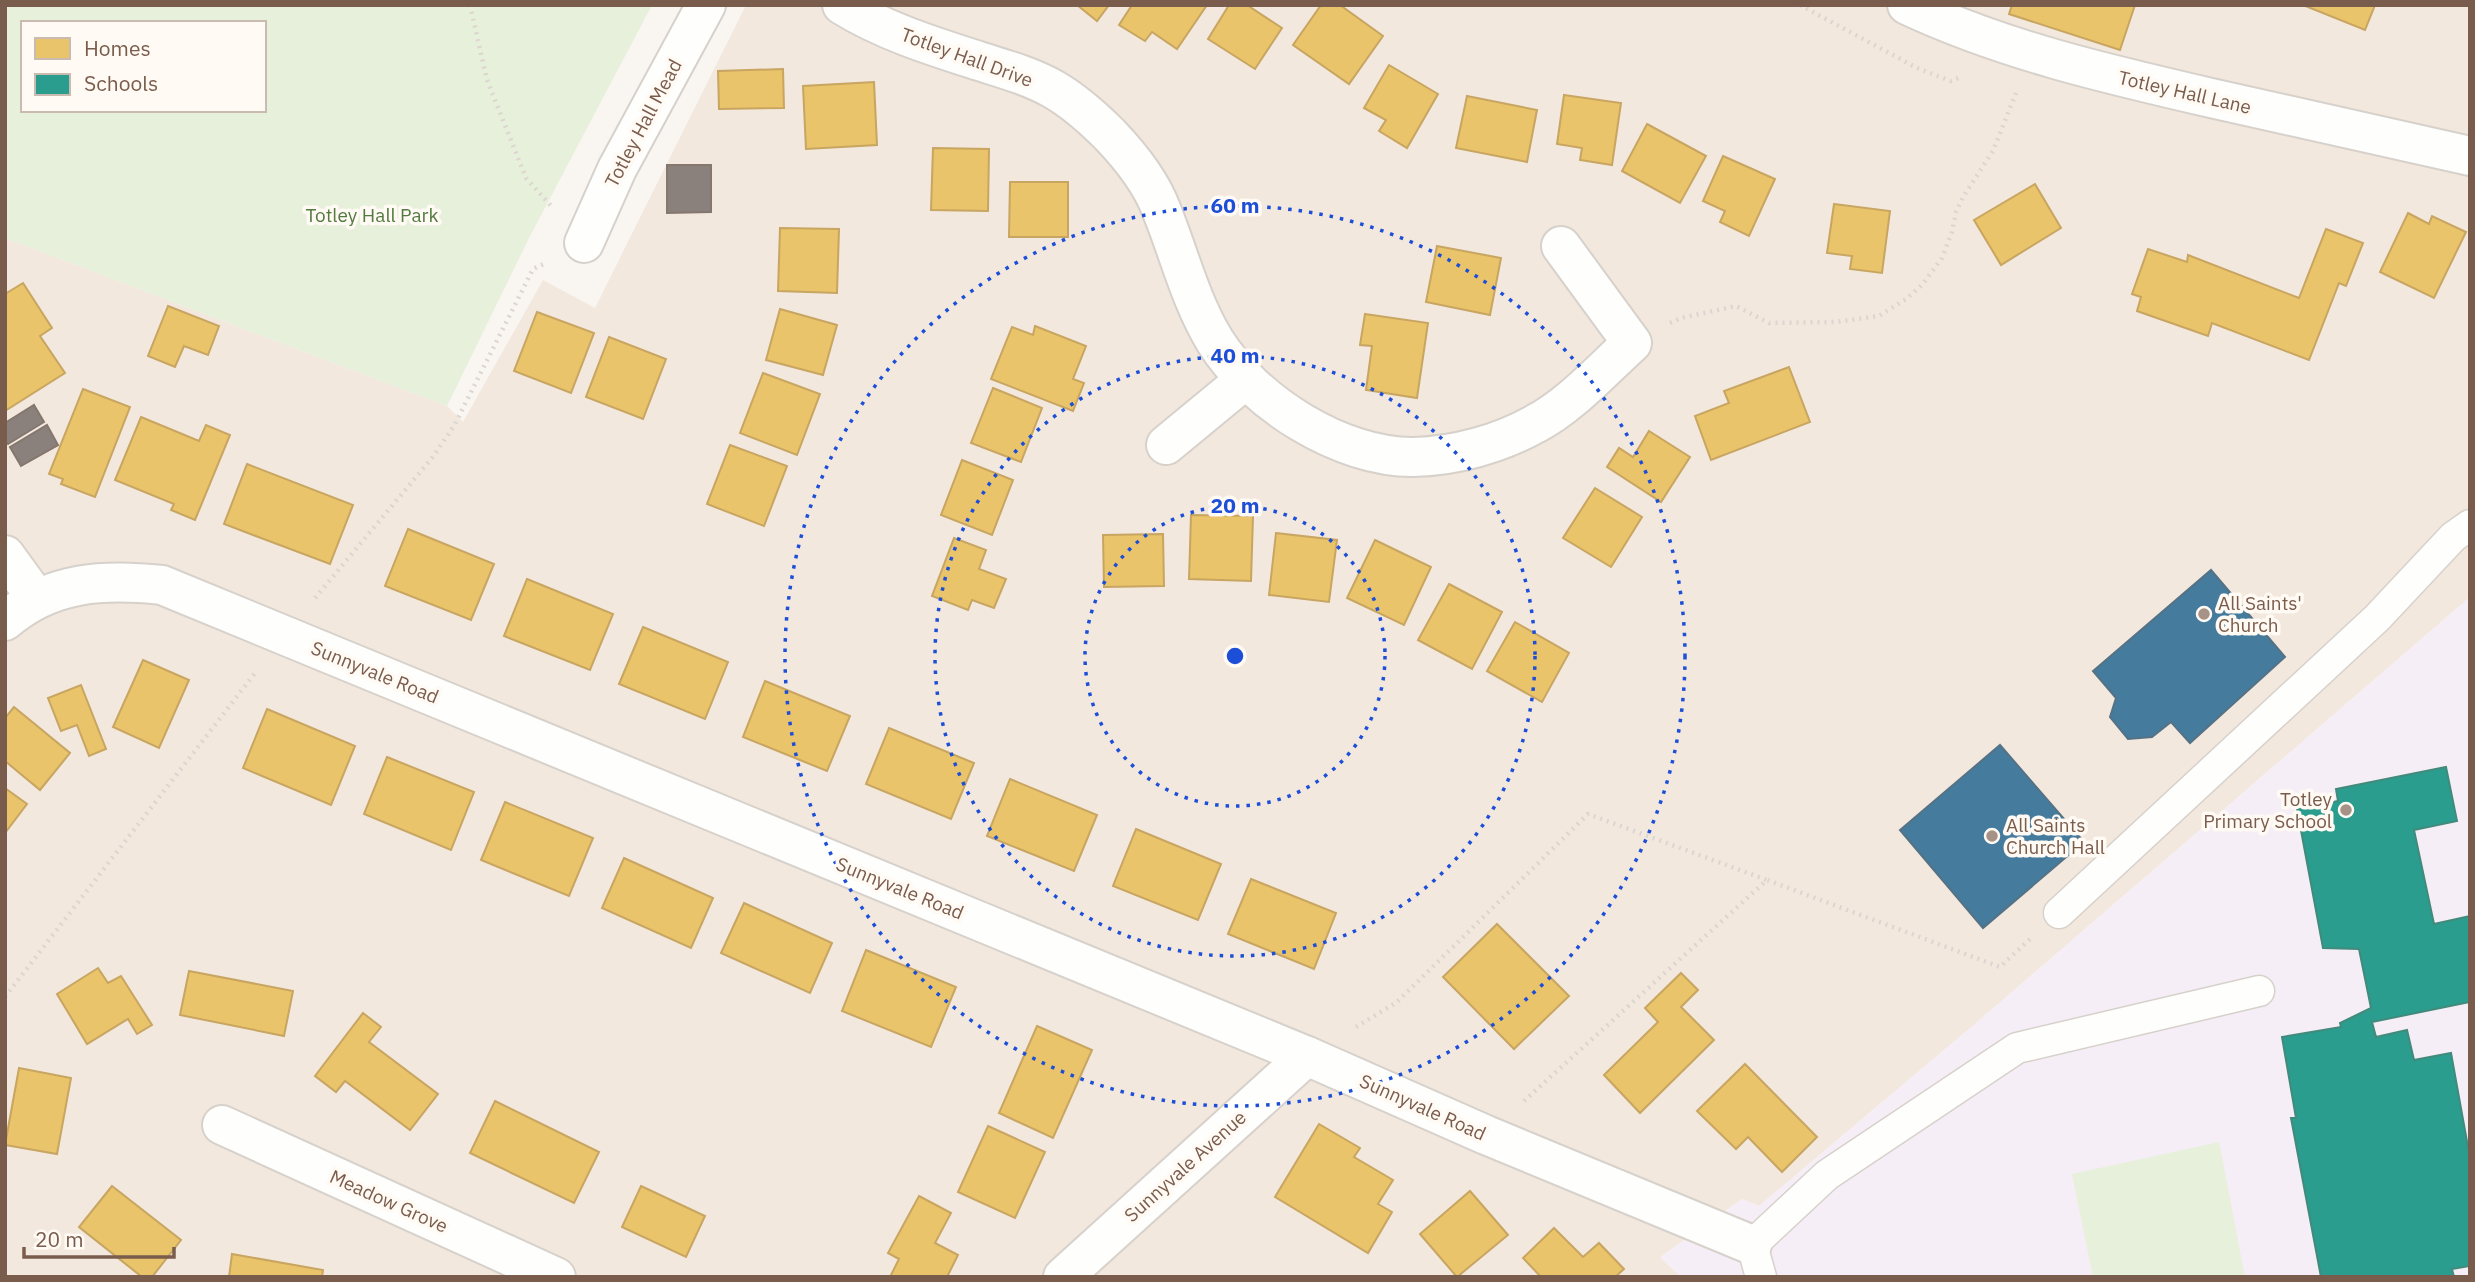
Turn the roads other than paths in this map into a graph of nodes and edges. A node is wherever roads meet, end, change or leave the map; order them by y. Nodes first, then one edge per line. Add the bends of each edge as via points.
1 (706, 5) edge
2 (842, 5) edge
3 (1907, 5) edge
4 (2470, 156) edge
5 (584, 243) road end
6 (1561, 246) dead end
7 (1245, 379) junction
8 (1166, 446) dead end
9 (2470, 525) edge
10 (5, 555) edge
11 (37, 599) junction
12 (5, 621) edge
13 (2059, 913) road end
14 (2259, 991) dead end
15 (1307, 1056) junction
16 (222, 1125) dead end
17 (1757, 1261) edge
18 (556, 1277) edge
19 (1063, 1277) edge

1 - 5 street, Totley Hall Mead via 617,169
2 - 7 street, Totley Hall Drive via 904,36 1017,73 1078,105 1140,172 1160,206 1196,305 1216,342
3 - 4 street, Totley Hall Lane via 2031,53 2109,74
6 - 7 street, Totley Hall Drive via 1632,343 1537,424 1472,449 1413,457 1388,455 1296,421
7 - 8 street
9 - 13 lane via 2453,537 2377,618
10 - 11 street
11 - 12 street, Sunnyvale Road
11 - 15 street, Sunnyvale Road via 99,582 162,586
14 - 17 lane via 2017,1048 1827,1175
15 - 17 street, Sunnyvale Road
15 - 19 street, Sunnyvale Avenue
16 - 18 street, Meadow Grove

